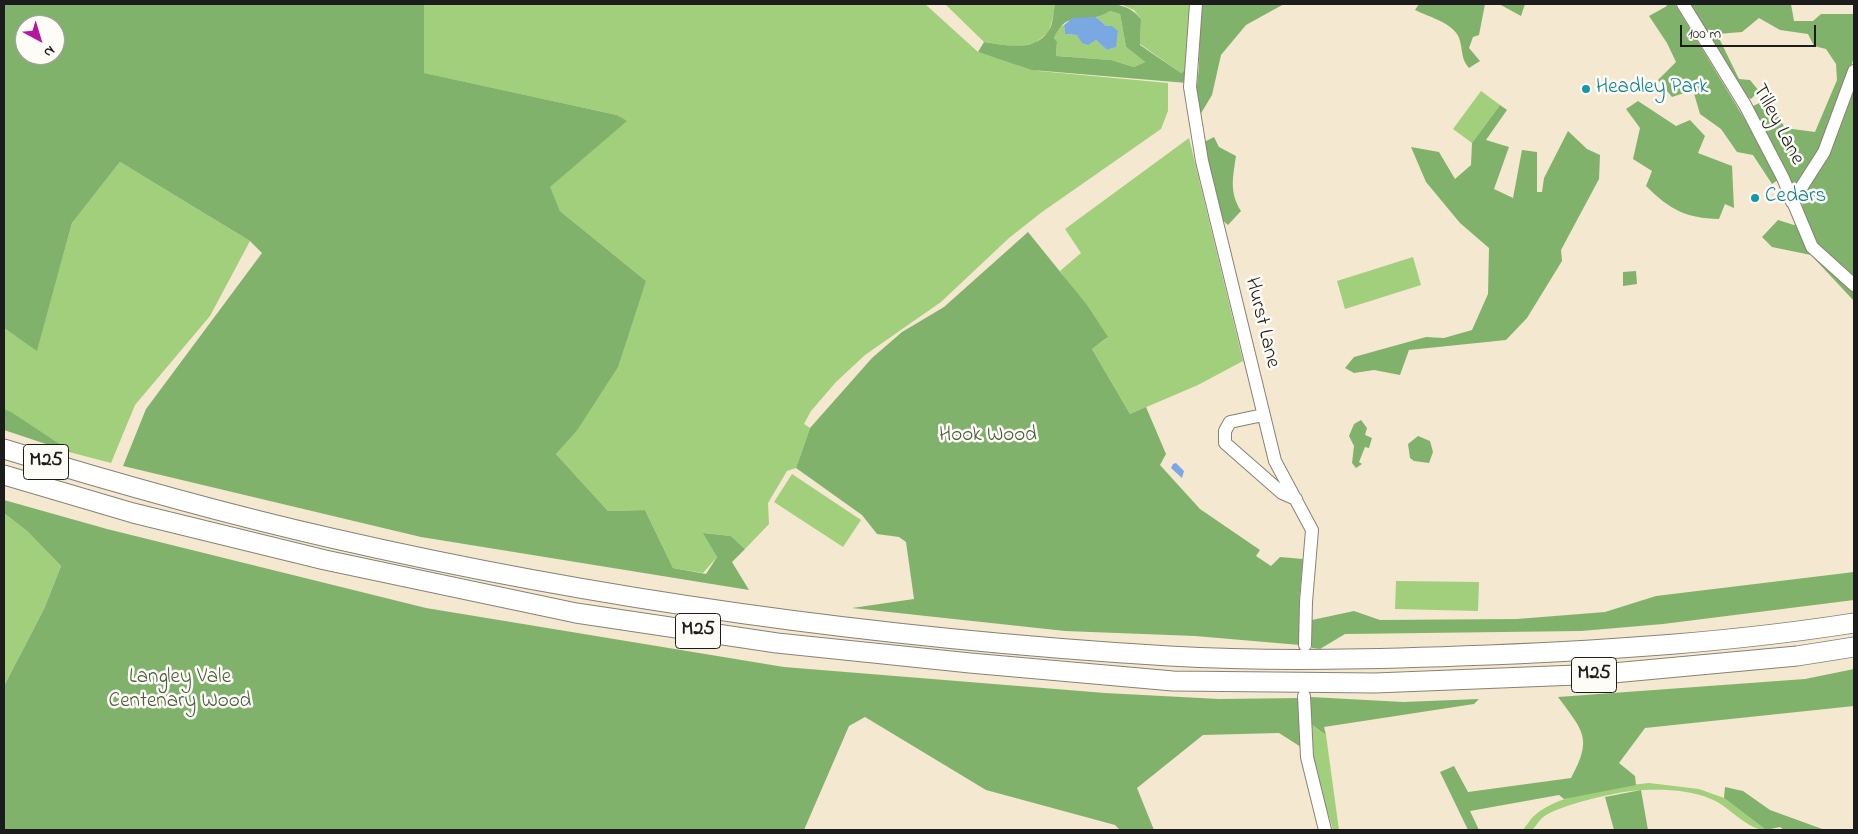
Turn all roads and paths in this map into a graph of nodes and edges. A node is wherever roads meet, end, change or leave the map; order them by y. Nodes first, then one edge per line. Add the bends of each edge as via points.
1 (1196, 4) edge
2 (1683, 4) edge
3 (1854, 72) edge
4 (1792, 202) junction
5 (1854, 285) edge
6 (1262, 414) junction
7 (4, 449) edge
8 (4, 475) edge
9 (1296, 500) junction
10 (1854, 623) edge
11 (1305, 645) dead end
12 (1854, 647) edge
13 (1304, 696) dead end
14 (1325, 830) edge

1 - 6 street, Hurst Lane via 1190,87 1202,161
2 - 4 street, Tilley Lane via 1745,105
3 - 4 street via 1824,152
4 - 5 street, Tilley Lane via 1812,247
6 - 9 street, Hurst Lane via 1275,461
6 - 9 street via 1230,422 1225,431 1225,443 1282,493
7 - 10 highway, M25 via 139,489 321,536 524,578 774,618 965,640 1172,656 1373,659 1596,650 1790,633
8 - 12 highway, M25 via 133,513 325,560 576,613 777,643 970,663 1173,680 1375,683 1602,674 1797,656
9 - 11 street, Hurst Lane via 1312,530
13 - 14 street via 1307,757

